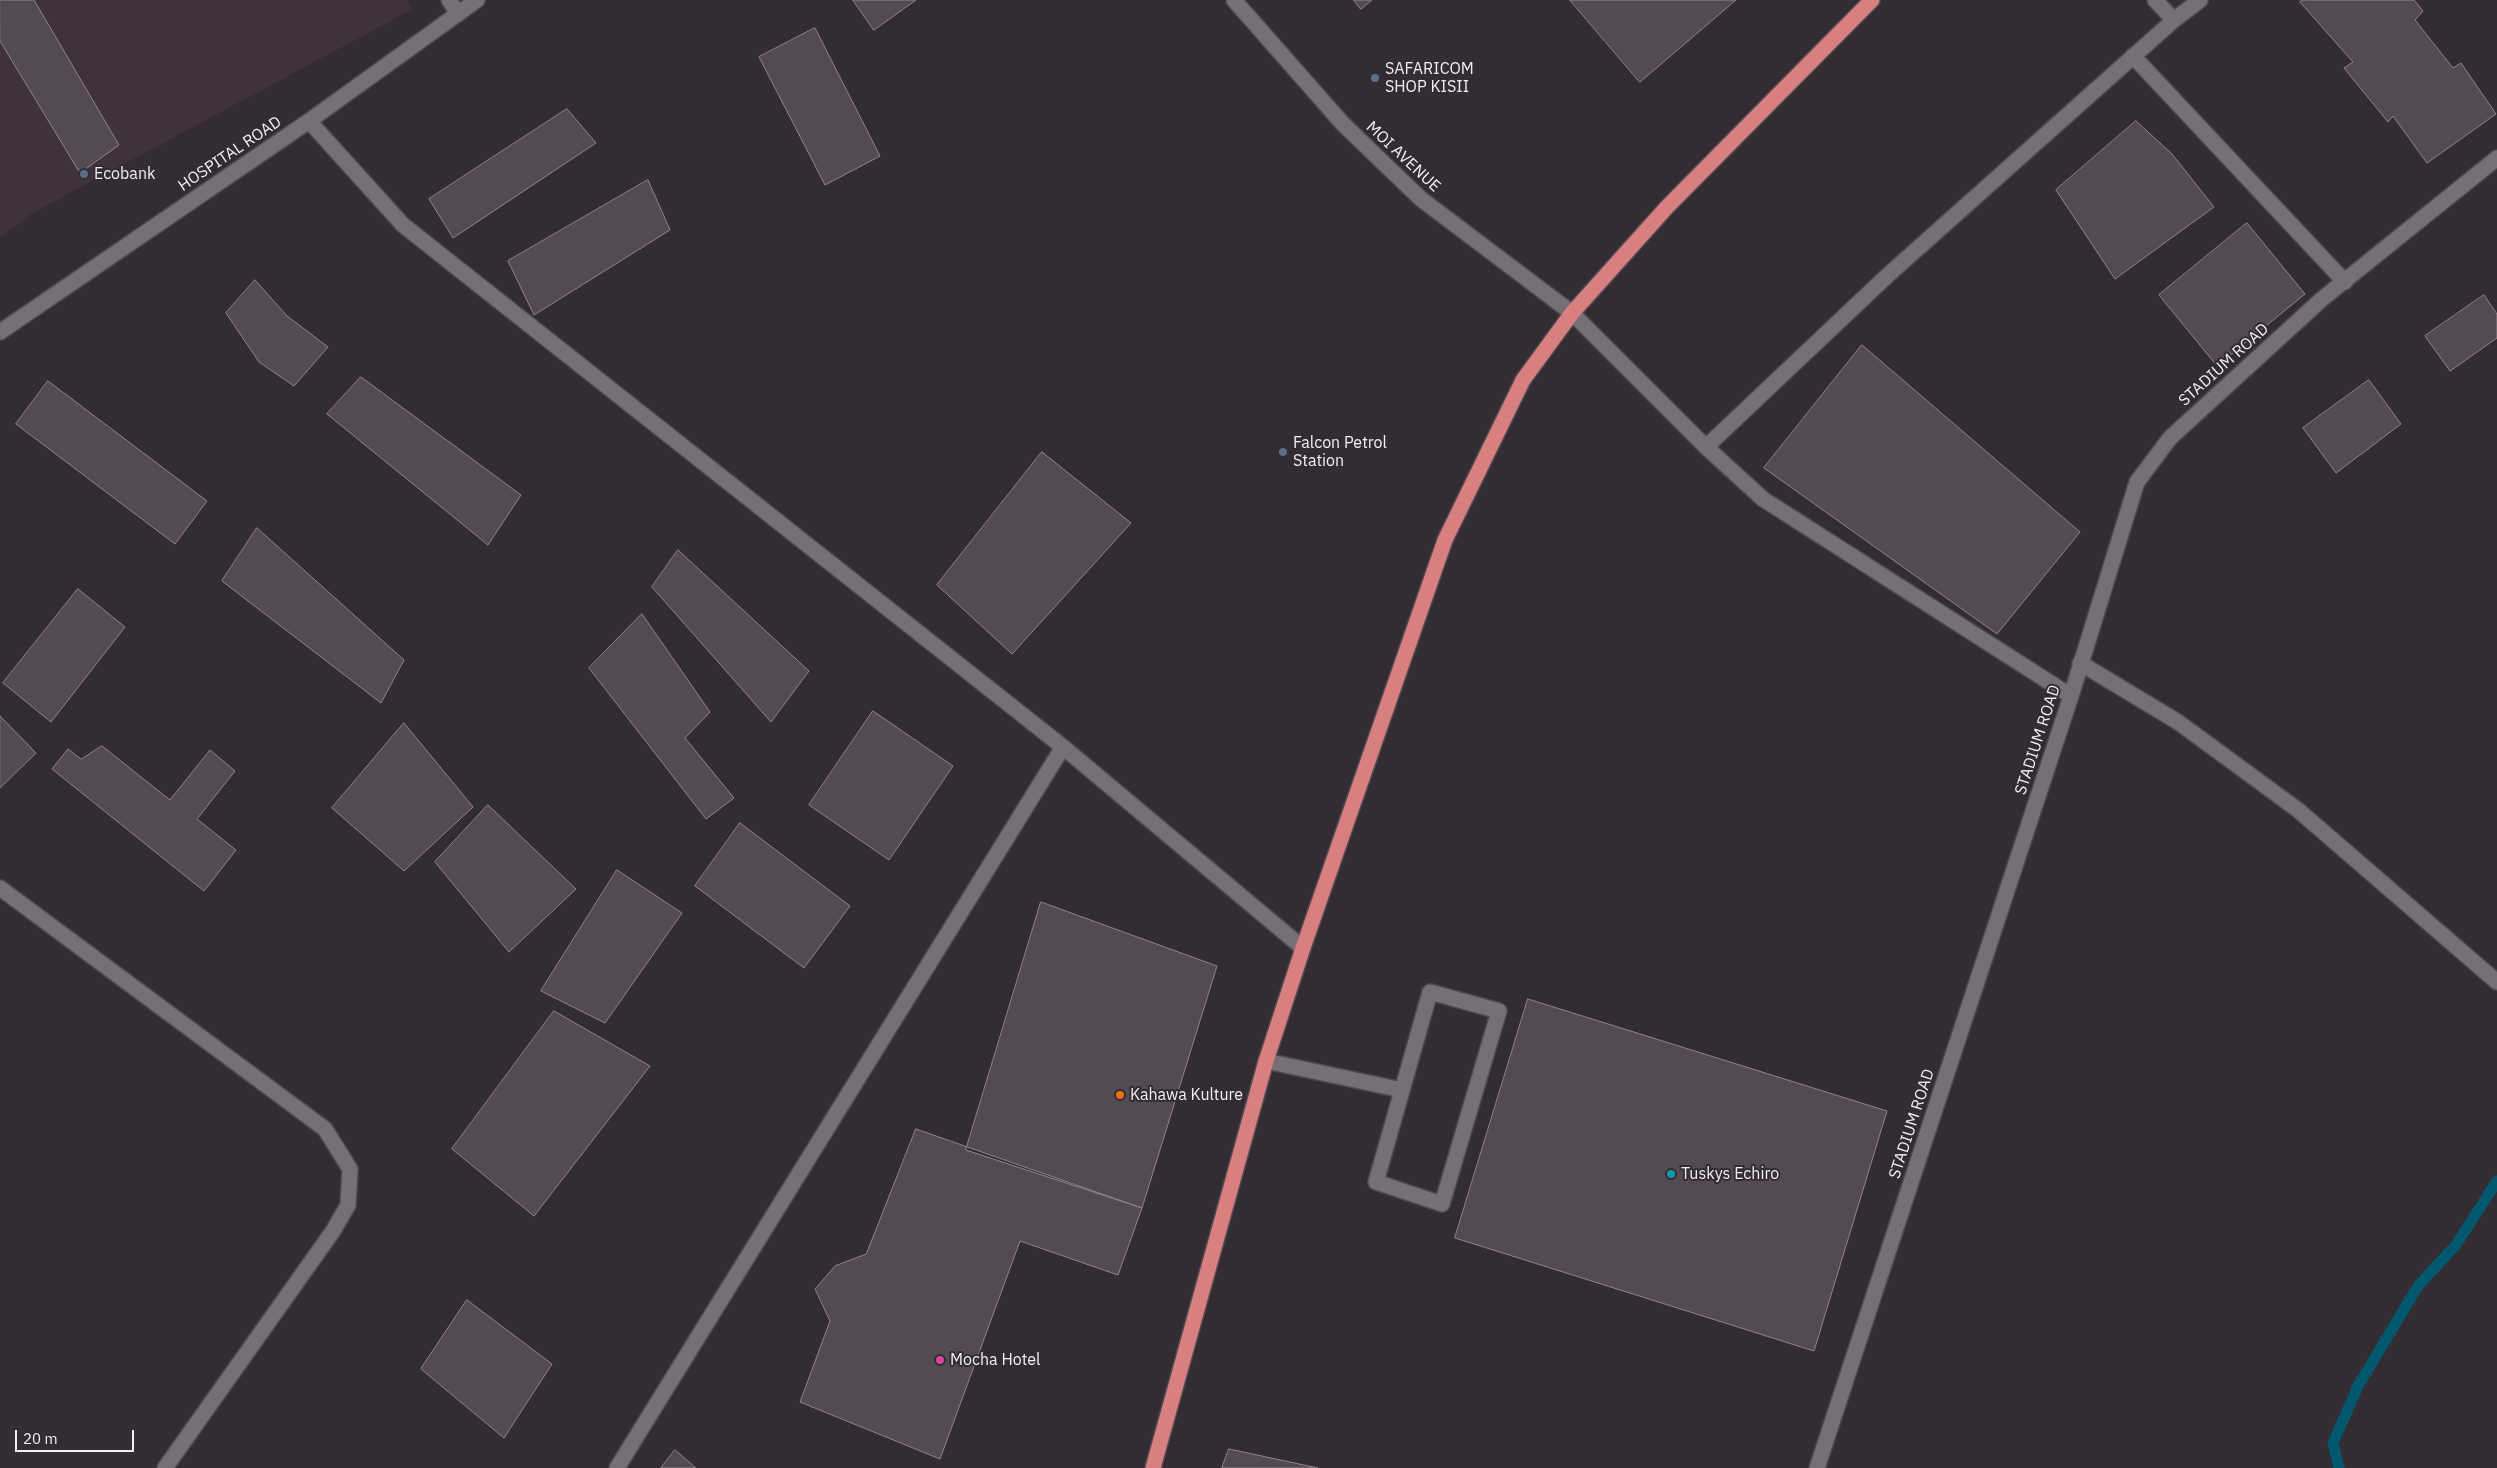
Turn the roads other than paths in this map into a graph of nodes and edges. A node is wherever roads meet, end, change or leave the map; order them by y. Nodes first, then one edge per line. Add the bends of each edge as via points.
1 (449, 0) edge
2 (477, 0) edge
3 (1234, 0) edge
4 (1872, 0) edge
5 (2155, 0) edge
6 (2200, 0) edge
7 (458, 14) junction
8 (2174, 20) junction
9 (2133, 56) junction
10 (309, 121) junction
11 (2497, 158) edge
12 (2344, 282) junction
13 (1572, 313) junction
14 (0, 332) edge
15 (1706, 447) junction
16 (2080, 664) junction
17 (2071, 696) junction
18 (1063, 747) junction
19 (0, 888) edge
20 (1303, 948) junction
21 (2497, 982) edge
22 (1266, 1061) junction
23 (1402, 1090) junction
24 (164, 1468) edge
25 (617, 1468) edge
26 (1153, 1468) edge
27 (1817, 1468) edge

1 - 7 street
2 - 7 street, HOSPITAL ROAD
3 - 13 street, MOI AVENUE via 1342,124 1421,199
4 - 13 highway via 1667,207
5 - 8 street
6 - 8 street
7 - 10 street, HOSPITAL ROAD
8 - 9 street
9 - 12 street
9 - 15 street via 1888,275
10 - 14 street, HOSPITAL ROAD
10 - 18 street via 403,225
11 - 12 street, STADIUM ROAD
12 - 16 street, STADIUM ROAD via 2170,438 2137,482
13 - 15 street, MOI AVENUE
13 - 20 highway via 1523,380 1445,540
15 - 17 street, MOI AVENUE via 1763,500
16 - 17 street, STADIUM ROAD
16 - 21 street via 2178,722 2298,810
17 - 27 street, STADIUM ROAD
18 - 20 street
18 - 25 street
19 - 24 street via 325,1128 350,1169 348,1205 333,1231
20 - 22 highway
22 - 23 street
22 - 26 highway
23 - 23 street via 1430,992 1499,1011 1442,1204 1376,1182

